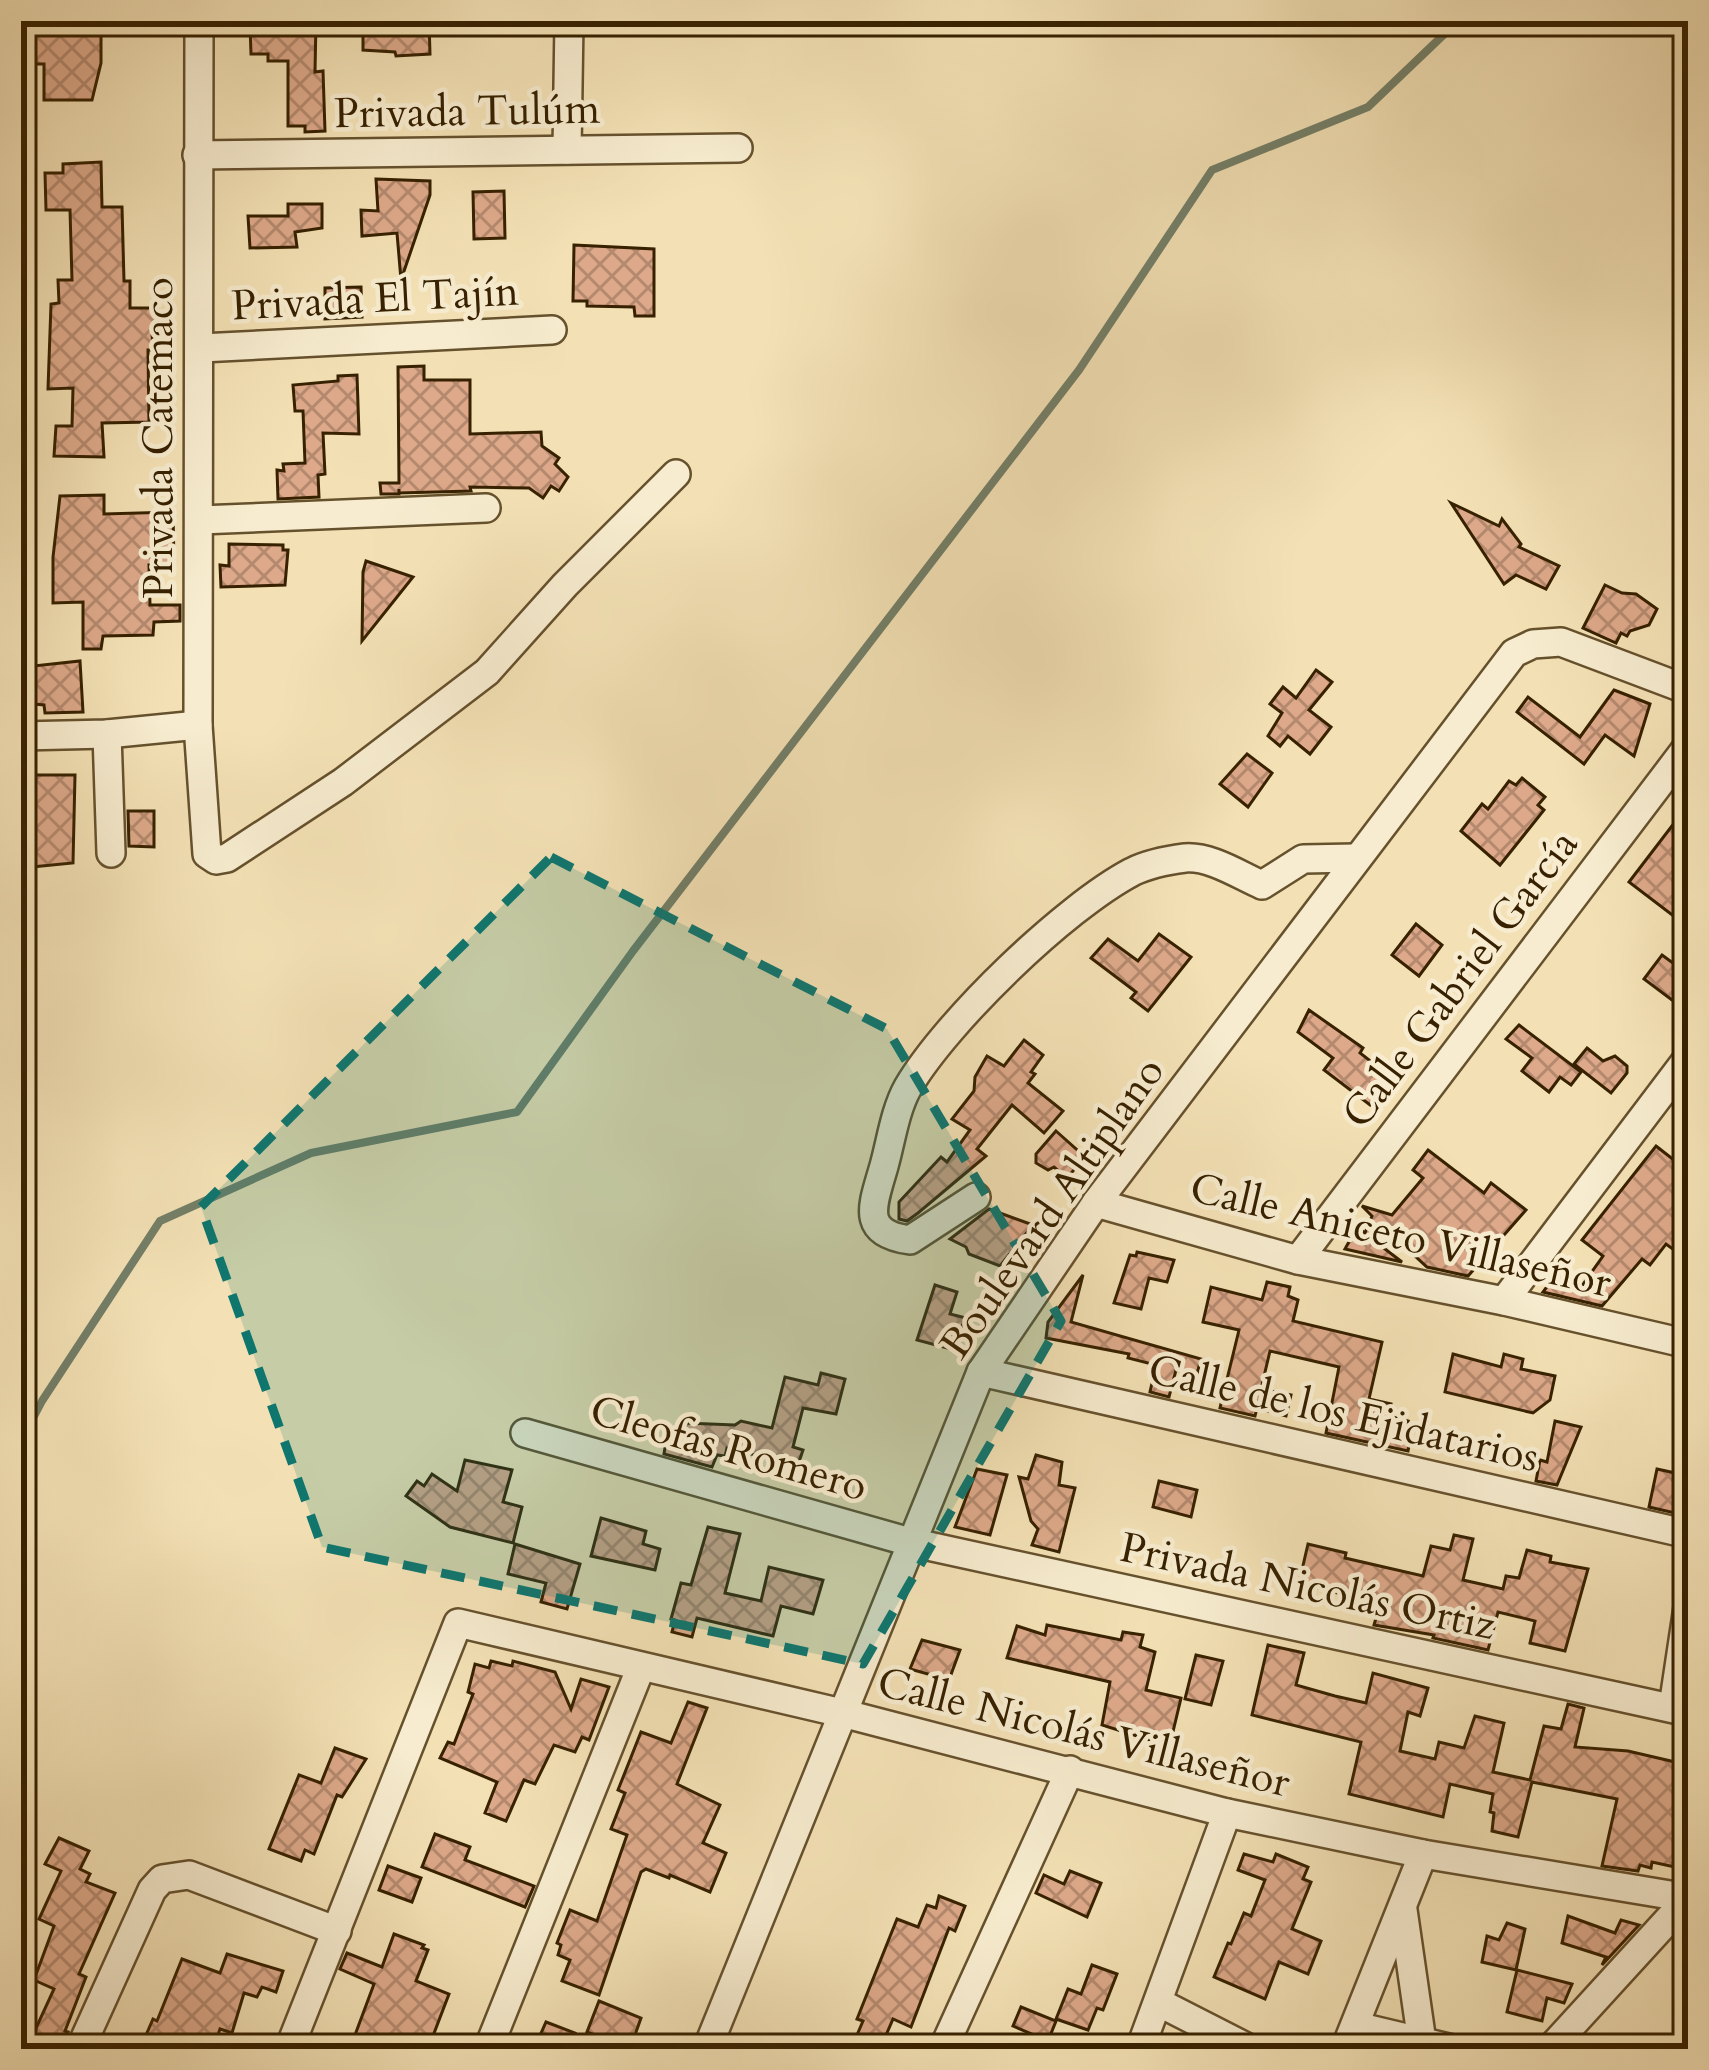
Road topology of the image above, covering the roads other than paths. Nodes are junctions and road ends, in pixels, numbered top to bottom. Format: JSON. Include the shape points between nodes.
{"nodes":[{"id":1,"x":199,"y":21,"type":"edge"},
{"id":2,"x":569,"y":21,"type":"edge"},
{"id":3,"x":738,"y":148,"type":"dead end"},
{"id":4,"x":567,"y":150,"type":"junction"},
{"id":5,"x":197,"y":155,"type":"junction"},
{"id":6,"x":553,"y":330,"type":"dead end"},
{"id":7,"x":201,"y":348,"type":"junction"},
{"id":8,"x":676,"y":474,"type":"dead end"},
{"id":9,"x":486,"y":508,"type":"dead end"},
{"id":10,"x":200,"y":520,"type":"junction"},
{"id":11,"x":1688,"y":690,"type":"edge"},
{"id":12,"x":198,"y":725,"type":"junction"},
{"id":13,"x":107,"y":734,"type":"junction"},
{"id":14,"x":21,"y":736,"type":"edge"},
{"id":15,"x":1688,"y":746,"type":"edge"},
{"id":16,"x":111,"y":853,"type":"dead end"},
{"id":17,"x":1354,"y":858,"type":"junction"},
{"id":18,"x":1688,"y":1058,"type":"edge"},
{"id":19,"x":976,"y":1197,"type":"dead end"},
{"id":20,"x":1096,"y":1203,"type":"junction"},
{"id":21,"x":1298,"y":1260,"type":"junction"},
{"id":22,"x":1504,"y":1301,"type":"junction"},
{"id":23,"x":1688,"y":1344,"type":"edge"},
{"id":24,"x":981,"y":1372,"type":"junction"},
{"id":25,"x":525,"y":1432,"type":"dead end"},
{"id":26,"x":1688,"y":1534,"type":"edge"},
{"id":27,"x":910,"y":1542,"type":"junction"},
{"id":28,"x":1688,"y":1607,"type":"edge"},
{"id":29,"x":641,"y":1667,"type":"junction"},
{"id":30,"x":1680,"y":1710,"type":"edge"},
{"id":31,"x":846,"y":1714,"type":"junction"},
{"id":32,"x":1070,"y":1769,"type":"junction"},
{"id":33,"x":1227,"y":1814,"type":"junction"},
{"id":34,"x":1423,"y":1854,"type":"junction"},
{"id":35,"x":1688,"y":1898,"type":"edge"},
{"id":36,"x":1403,"y":1905,"type":"junction"},
{"id":37,"x":337,"y":1931,"type":"junction"},
{"id":38,"x":1158,"y":2002,"type":"junction"},
{"id":39,"x":1351,"y":2037,"type":"edge"},
{"id":40,"x":1422,"y":2042,"type":"junction"},
{"id":41,"x":80,"y":2049,"type":"edge"},
{"id":42,"x":289,"y":2049,"type":"edge"},
{"id":43,"x":488,"y":2049,"type":"edge"},
{"id":44,"x":707,"y":2049,"type":"edge"},
{"id":45,"x":943,"y":2049,"type":"edge"},
{"id":46,"x":1140,"y":2049,"type":"edge"},
{"id":47,"x":1250,"y":2049,"type":"edge"},
{"id":48,"x":1453,"y":2049,"type":"edge"},
{"id":49,"x":1550,"y":2049,"type":"edge"}],
"edges":[{"from":1,"to":5,"type":"street","name":"Privada Catemaco"},
{"from":2,"to":4,"type":"street"},
{"from":3,"to":4,"type":"street","name":"Privada Tulúm"},
{"from":4,"to":5,"type":"street","name":"Privada Tulúm"},
{"from":5,"to":7,"type":"street","name":"Privada Catemaco"},
{"from":6,"to":7,"type":"street","name":"Privada El Tajín"},
{"from":7,"to":10,"type":"street","name":"Privada Catemaco"},
{"from":8,"to":12,"type":"street","name":"Privada Catemaco","via":[[487,672],[343,782],[217,860],[207,854]]},
{"from":9,"to":10,"type":"street"},
{"from":10,"to":12,"type":"street","name":"Privada Catemaco"},
{"from":11,"to":17,"type":"street","name":"Boulevard Altiplano","via":[[1561,642],[1514,653]]},
{"from":12,"to":13,"type":"street"},
{"from":13,"to":14,"type":"street"},
{"from":13,"to":16,"type":"street"},
{"from":15,"to":21,"type":"street","name":"Calle Gabriel García"},
{"from":17,"to":19,"type":"street","via":[[1304,859],[1262,885],[1202,859],[1137,869],[1015,964],[930,1052],[904,1094],[873,1206],[875,1226],[910,1240]]},
{"from":17,"to":20,"type":"street","name":"Boulevard Altiplano"},
{"from":18,"to":22,"type":"street"},
{"from":20,"to":21,"type":"street","name":"Calle Aniceto Villaseñor"},
{"from":20,"to":24,"type":"street","name":"Boulevard Altiplano"},
{"from":21,"to":22,"type":"street","name":"Calle Aniceto Villaseñor"},
{"from":22,"to":23,"type":"street","name":"Calle Aniceto Villaseñor"},
{"from":24,"to":26,"type":"street","name":"Calle de los Ejidatarios"},
{"from":24,"to":27,"type":"street","name":"Boulevard Altiplano"},
{"from":25,"to":27,"type":"street","name":"Cleofas Romero"},
{"from":27,"to":30,"type":"street","name":"Privada Nicolás Ortiz"},
{"from":27,"to":31,"type":"street","name":"Boulevard Altiplano"},
{"from":28,"to":30,"type":"street"},
{"from":29,"to":31,"type":"street","name":"Calle Nicolás Villaseñor"},
{"from":29,"to":37,"type":"street","name":"Calle Nicolás Villaseñor","via":[[463,1623],[452,1628]]},
{"from":29,"to":43,"type":"street"},
{"from":31,"to":32,"type":"street","name":"Calle Nicolás Villaseñor"},
{"from":31,"to":44,"type":"street","name":"Boulevard Altiplano"},
{"from":32,"to":33,"type":"street","name":"Calle Nicolás Villaseñor"},
{"from":32,"to":45,"type":"street"},
{"from":33,"to":34,"type":"street","name":"Calle Nicolás Villaseñor"},
{"from":33,"to":38,"type":"street"},
{"from":34,"to":35,"type":"street","name":"Calle Nicolás Villaseñor"},
{"from":34,"to":36,"type":"street"},
{"from":35,"to":49,"type":"street"},
{"from":36,"to":39,"type":"street"},
{"from":36,"to":40,"type":"street"},
{"from":37,"to":41,"type":"street","via":[[189,1874],[162,1879]]},
{"from":37,"to":42,"type":"street"},
{"from":38,"to":46,"type":"street"},
{"from":38,"to":47,"type":"street"},
{"from":39,"to":40,"type":"street"},
{"from":40,"to":48,"type":"street"}]}
